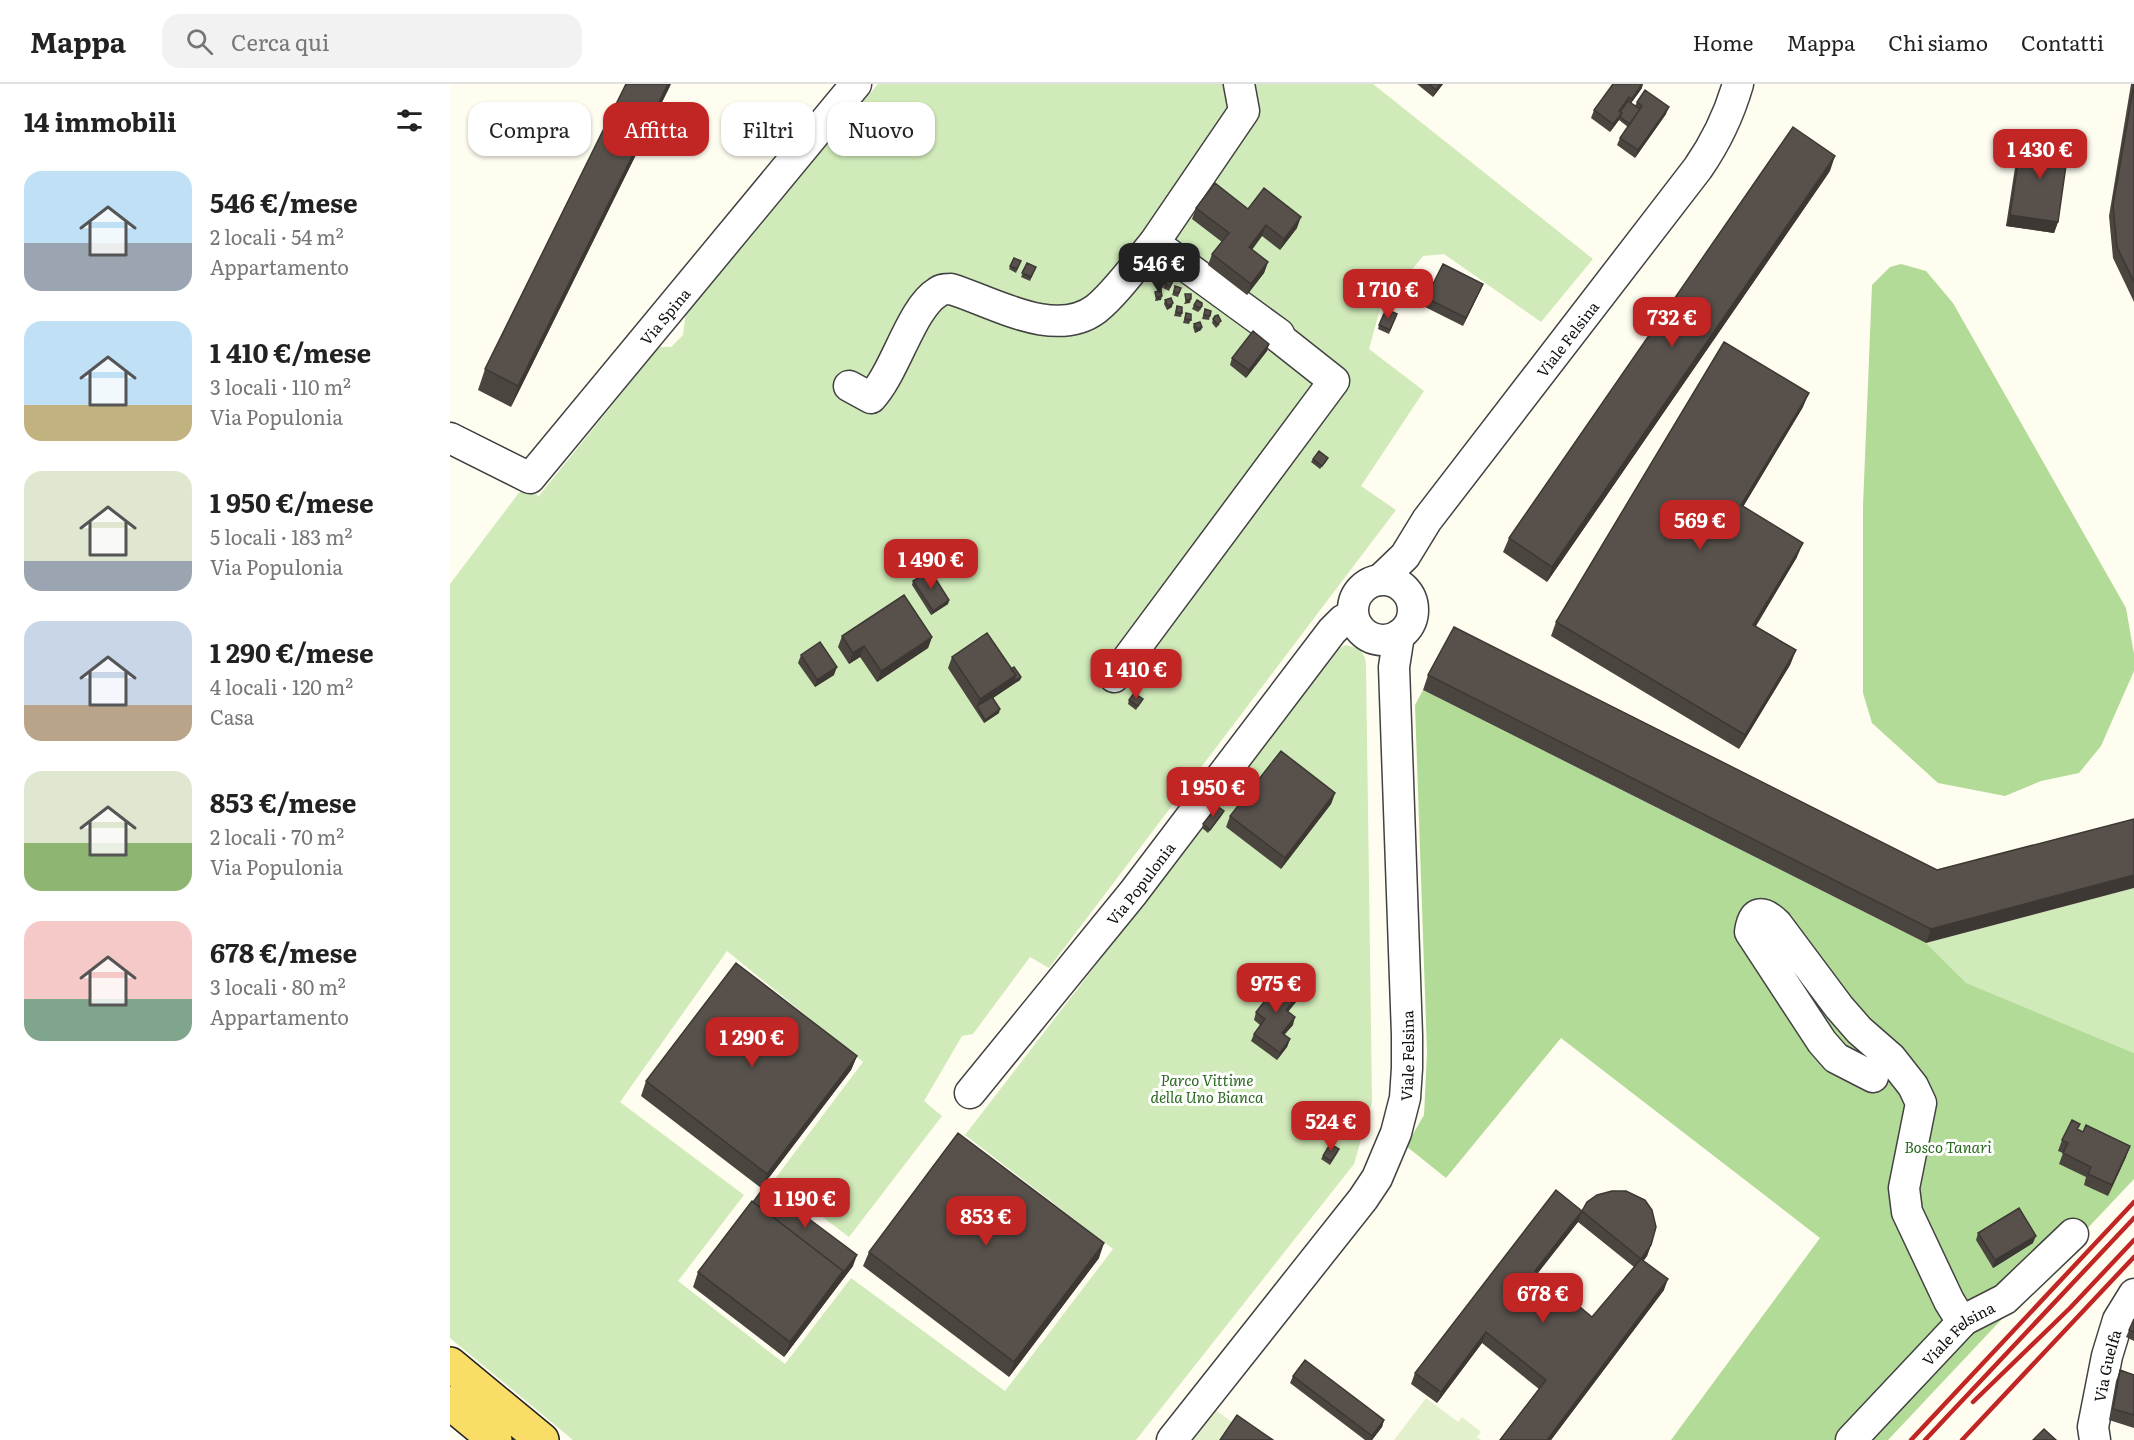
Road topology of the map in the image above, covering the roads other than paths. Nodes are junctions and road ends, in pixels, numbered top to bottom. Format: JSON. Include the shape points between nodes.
{"nodes":[{"id":1,"x":856,"y":84,"type":"edge"},
{"id":2,"x":1239,"y":84,"type":"edge"},
{"id":3,"x":1738,"y":84,"type":"edge"},
{"id":4,"x":1154,"y":243,"type":"junction"},
{"id":5,"x":849,"y":386,"type":"dead end"},
{"id":6,"x":450,"y":438,"type":"edge"},
{"id":7,"x":1390,"y":583,"type":"junction"},
{"id":8,"x":1353,"y":616,"type":"junction"},
{"id":9,"x":1390,"y":638,"type":"junction"},
{"id":10,"x":1114,"y":677,"type":"dead end"},
{"id":11,"x":1873,"y":1077,"type":"dead end"},
{"id":12,"x":970,"y":1093,"type":"dead end"},
{"id":13,"x":2073,"y":1234,"type":"dead end"},
{"id":14,"x":2134,"y":1294,"type":"edge"},
{"id":15,"x":1962,"y":1322,"type":"junction"},
{"id":16,"x":450,"y":1364,"type":"edge"},
{"id":17,"x":450,"y":1403,"type":"edge"},
{"id":18,"x":495,"y":1440,"type":"edge"},
{"id":19,"x":542,"y":1440,"type":"edge"},
{"id":20,"x":1172,"y":1440,"type":"edge"},
{"id":21,"x":1851,"y":1440,"type":"edge"},
{"id":22,"x":2095,"y":1440,"type":"edge"}],
"edges":[{"from":1,"to":6,"type":"street","name":"Via Spina","via":[[530,478]]},
{"from":2,"to":4,"type":"street","via":[[1245,111]]},
{"from":3,"to":7,"type":"street","name":"Viale Felsina","via":[[1716,140],[1698,168],[1427,520]]},
{"from":4,"to":5,"type":"street","via":[[1096,309],[1082,317],[1053,322],[1035,319],[951,289],[939,291],[916,318],[875,394],[871,398]]},
{"from":4,"to":10,"type":"street","via":[[1334,381]]},
{"from":7,"to":8,"type":"street","via":[[1370,582],[1362,588],[1356,596]]},
{"from":7,"to":9,"type":"street","name":"Viale Felsina","via":[[1408,593],[1413,611],[1406,629]]},
{"from":8,"to":9,"type":"street","via":[[1362,632],[1371,638]]},
{"from":8,"to":12,"type":"street","name":"Via Populonia","via":[[1332,631],[1133,893]]},
{"from":9,"to":20,"type":"street","name":"Viale Felsina","via":[[1407,1035],[1405,1098],[1396,1133],[1377,1178],[1363,1198]]},
{"from":11,"to":15,"type":"street","via":[[1836,1058],[1813,1030],[1750,932],[1755,916],[1767,915],[1777,924],[1839,1007],[1891,1058],[1922,1103],[1904,1188],[1907,1212]]},
{"from":13,"to":15,"type":"street","name":"Viale Felsina","via":[[2005,1299]]},
{"from":14,"to":22,"type":"street","name":"Via Guelfa","via":[[2118,1320],[2108,1356],[2092,1427]]},
{"from":15,"to":21,"type":"street","name":"Viale Felsina"},
{"from":16,"to":19,"type":"main road"},
{"from":17,"to":18,"type":"main road"}]}
